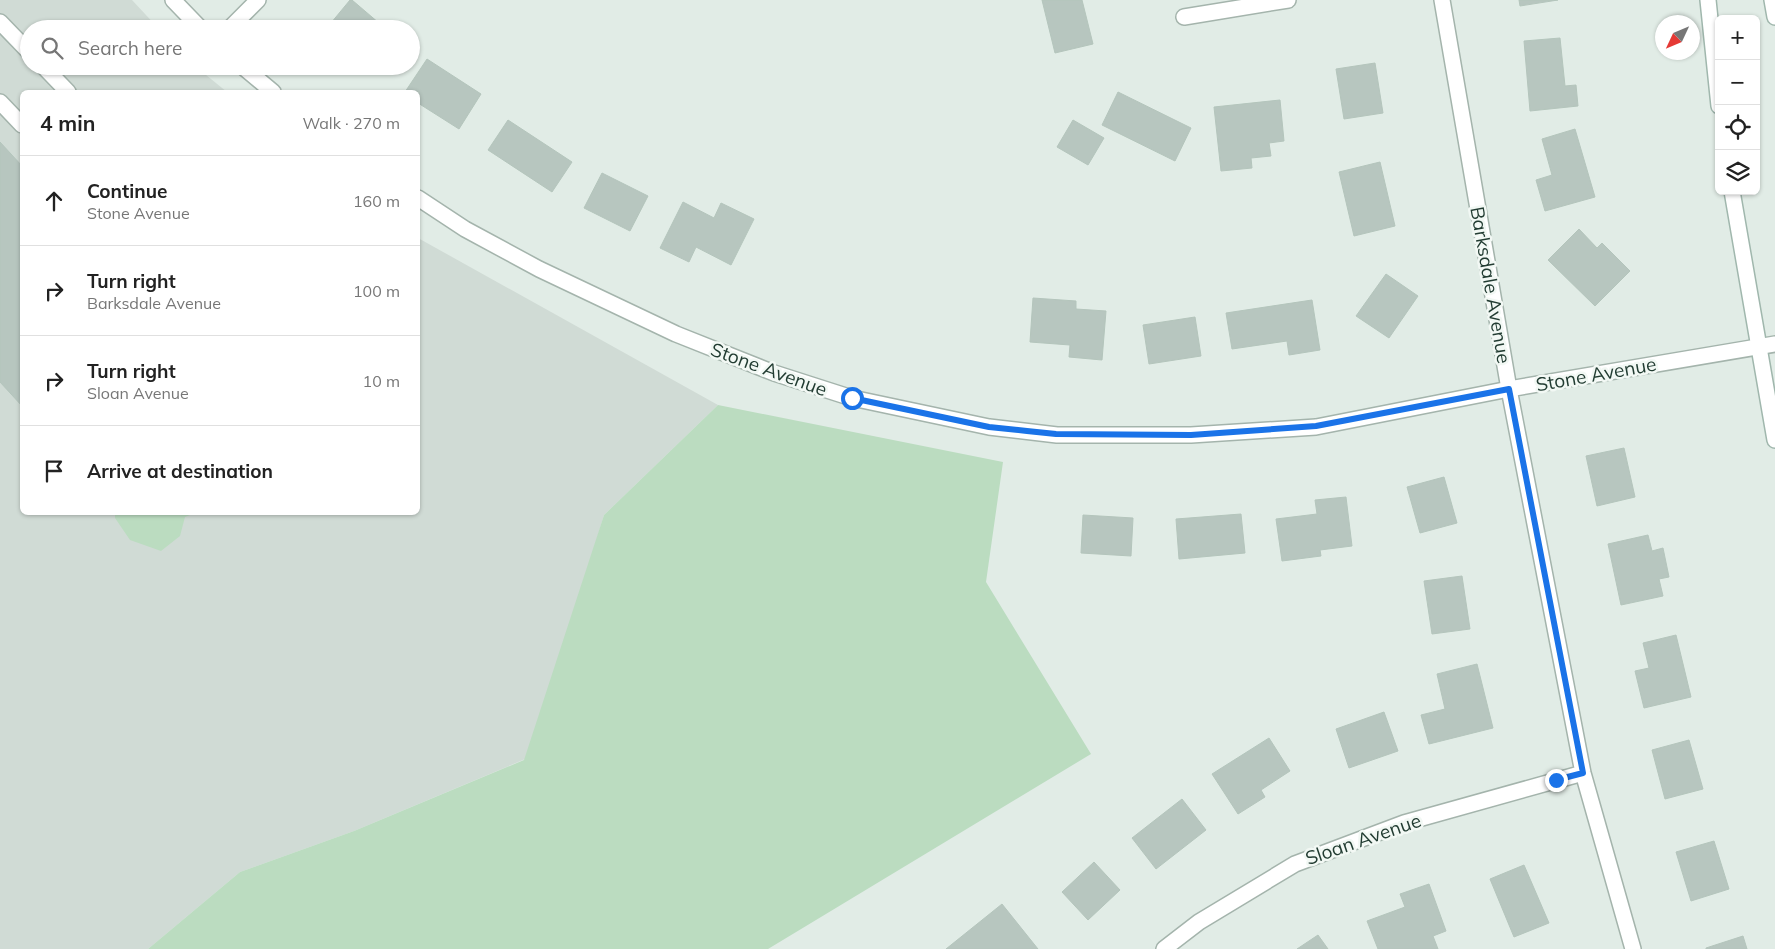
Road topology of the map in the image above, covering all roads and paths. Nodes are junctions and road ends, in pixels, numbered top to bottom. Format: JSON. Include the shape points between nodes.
{"nodes":[{"id":1,"x":173,"y":0,"type":"edge"},
{"id":2,"x":258,"y":0,"type":"edge"},
{"id":3,"x":1288,"y":0,"type":"edge"},
{"id":4,"x":1442,"y":0,"type":"edge"},
{"id":5,"x":1708,"y":0,"type":"edge"},
{"id":6,"x":1772,"y":0,"type":"edge"},
{"id":7,"x":1184,"y":17,"type":"dead end"},
{"id":8,"x":1775,"y":17,"type":"edge"},
{"id":9,"x":192,"y":20,"type":"edge"},
{"id":10,"x":238,"y":20,"type":"edge"},
{"id":11,"x":0,"y":22,"type":"edge"},
{"id":12,"x":20,"y":43,"type":"edge"},
{"id":13,"x":51,"y":75,"type":"edge"},
{"id":14,"x":253,"y":75,"type":"edge"},
{"id":15,"x":66,"y":90,"type":"edge"},
{"id":16,"x":271,"y":90,"type":"edge"},
{"id":17,"x":0,"y":102,"type":"edge"},
{"id":18,"x":1719,"y":105,"type":"edge"},
{"id":19,"x":20,"y":123,"type":"edge"},
{"id":20,"x":1733,"y":195,"type":"edge"},
{"id":21,"x":420,"y":199,"type":"edge"},
{"id":22,"x":1775,"y":344,"type":"edge"},
{"id":23,"x":1758,"y":347,"type":"junction"},
{"id":24,"x":1509,"y":389,"type":"junction"},
{"id":25,"x":1775,"y":440,"type":"edge"},
{"id":26,"x":1583,"y":773,"type":"junction"},
{"id":27,"x":1164,"y":949,"type":"edge"},
{"id":28,"x":1633,"y":949,"type":"edge"}],
"edges":[{"from":1,"to":9,"type":"street"},
{"from":2,"to":10,"type":"street"},
{"from":3,"to":7,"type":"street"},
{"from":4,"to":24,"type":"street","name":"Barksdale Avenue"},
{"from":5,"to":18,"type":"street"},
{"from":6,"to":8,"type":"street"},
{"from":11,"to":12,"type":"street"},
{"from":13,"to":15,"type":"street"},
{"from":14,"to":16,"type":"street"},
{"from":17,"to":19,"type":"street"},
{"from":20,"to":23,"type":"street"},
{"from":21,"to":24,"type":"street","name":"Stone Avenue","via":[[465,229],[539,269],[676,334],[774,373],[852,398],[989,427],[1056,434],[1132,436],[1306,427]]},
{"from":22,"to":23,"type":"street","name":"Stone Avenue"},
{"from":23,"to":24,"type":"street","name":"Stone Avenue"},
{"from":23,"to":25,"type":"street"},
{"from":24,"to":26,"type":"street","name":"Barksdale Avenue"},
{"from":26,"to":27,"type":"street","name":"Sloan Avenue","via":[[1404,823],[1295,864],[1199,922]]},
{"from":26,"to":28,"type":"street","name":"Barksdale Avenue"}]}
